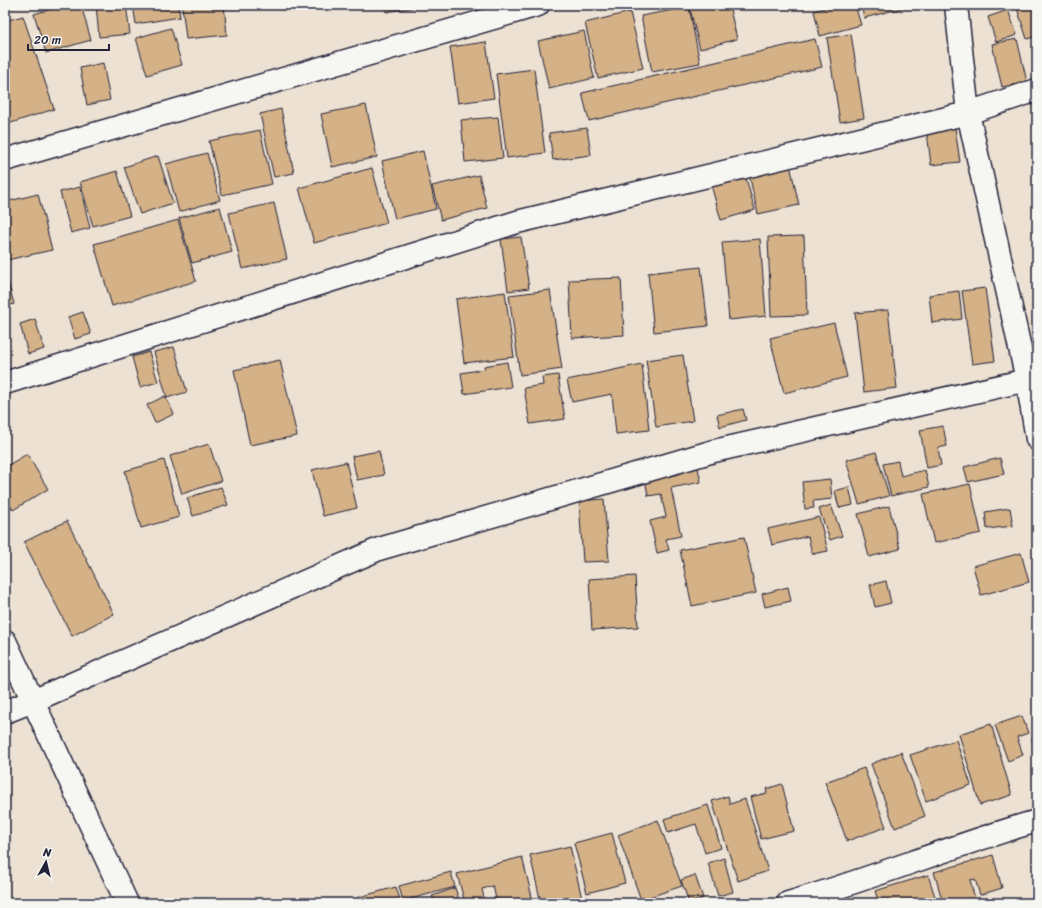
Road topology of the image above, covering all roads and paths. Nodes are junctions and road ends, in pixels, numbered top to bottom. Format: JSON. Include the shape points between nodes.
{"nodes":[{"id":1,"x":538,"y":5,"type":"edge"},
{"id":2,"x":956,"y":5,"type":"edge"},
{"id":3,"x":1037,"y":90,"type":"edge"},
{"id":4,"x":968,"y":113,"type":"junction"},
{"id":5,"x":5,"y":160,"type":"edge"},
{"id":6,"x":1032,"y":380,"type":"edge"},
{"id":7,"x":5,"y":383,"type":"edge"},
{"id":8,"x":1037,"y":439,"type":"edge"},
{"id":9,"x":5,"y":641,"type":"edge"},
{"id":10,"x":33,"y":701,"type":"junction"},
{"id":11,"x":5,"y":712,"type":"edge"},
{"id":12,"x":1037,"y":821,"type":"edge"},
{"id":13,"x":127,"y":903,"type":"edge"},
{"id":14,"x":788,"y":903,"type":"edge"}],
"edges":[{"from":1,"to":5,"type":"street"},
{"from":2,"to":4,"type":"street"},
{"from":3,"to":4,"type":"street"},
{"from":4,"to":6,"type":"street"},
{"from":4,"to":7,"type":"street","via":[[517,222]]},
{"from":6,"to":8,"type":"street"},
{"from":6,"to":10,"type":"street","via":[[714,451],[379,549]]},
{"from":9,"to":10,"type":"street"},
{"from":10,"to":11,"type":"street"},
{"from":10,"to":13,"type":"street"},
{"from":12,"to":14,"type":"street"}]}
